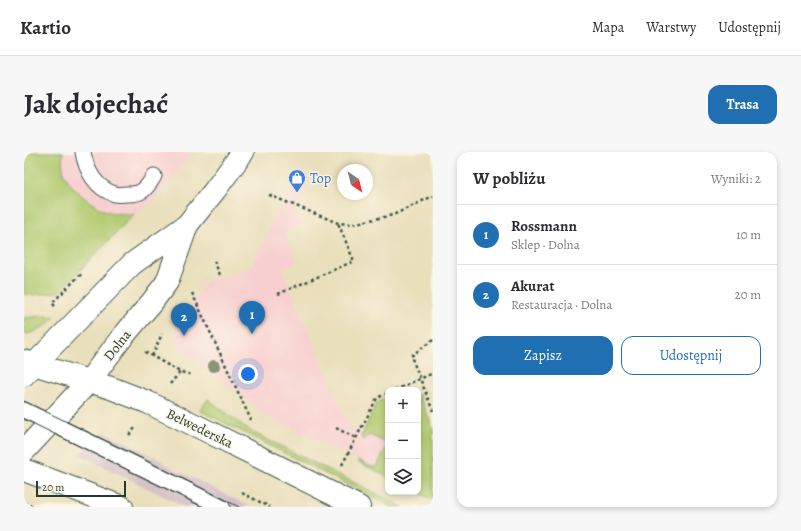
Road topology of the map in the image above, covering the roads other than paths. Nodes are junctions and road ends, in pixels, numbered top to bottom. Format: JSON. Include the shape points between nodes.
{"nodes":[{"id":1,"x":83,"y":152,"type":"edge"},
{"id":2,"x":243,"y":152,"type":"edge"},
{"id":3,"x":154,"y":176,"type":"dead end"},
{"id":4,"x":187,"y":225,"type":"junction"},
{"id":5,"x":27,"y":367,"type":"edge"},
{"id":6,"x":89,"y":381,"type":"junction"},
{"id":7,"x":24,"y":410,"type":"edge"},
{"id":8,"x":51,"y":422,"type":"junction"},
{"id":9,"x":24,"y":451,"type":"edge"},
{"id":10,"x":24,"y":470,"type":"edge"},
{"id":11,"x":122,"y":507,"type":"edge"},
{"id":12,"x":222,"y":507,"type":"edge"},
{"id":13,"x":359,"y":507,"type":"edge"}],
"edges":[{"from":1,"to":3,"type":"lane","via":[[88,171],[105,190],[116,194],[143,191]]},
{"from":2,"to":4,"type":"street","name":"Dolna"},
{"from":4,"to":5,"type":"street","name":"Dolna","via":[[132,264]]},
{"from":4,"to":6,"type":"street","name":"Dolna","via":[[167,282]]},
{"from":5,"to":6,"type":"street","name":"Belwederska"},
{"from":6,"to":8,"type":"street","name":"Dolna"},
{"from":6,"to":13,"type":"street","name":"Belwederska","via":[[147,402]]},
{"from":7,"to":8,"type":"lane"},
{"from":8,"to":9,"type":"street","name":"Dolna"},
{"from":8,"to":12,"type":"lane"},
{"from":10,"to":11,"type":"street"}]}
